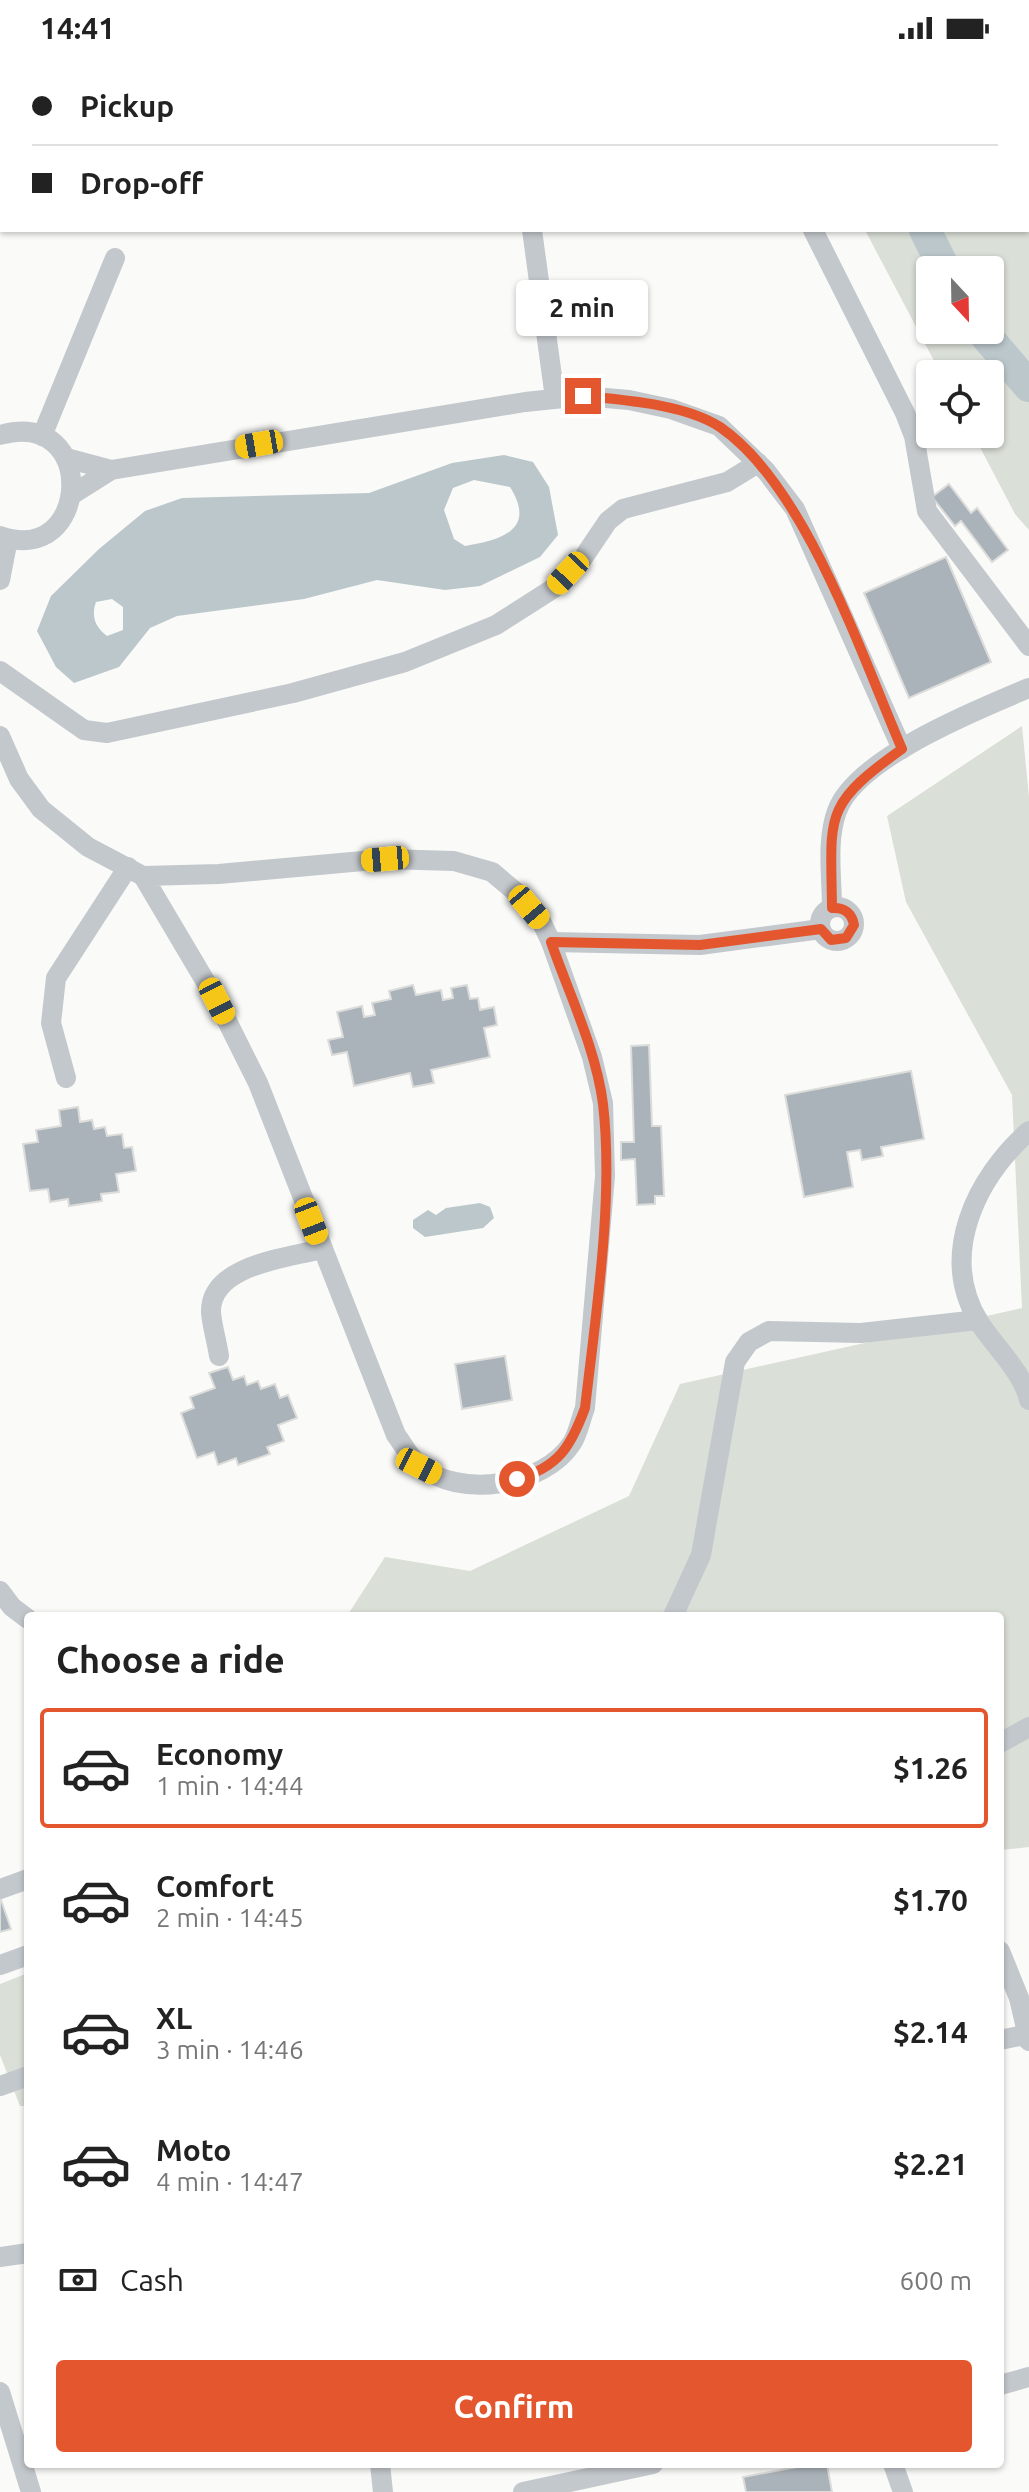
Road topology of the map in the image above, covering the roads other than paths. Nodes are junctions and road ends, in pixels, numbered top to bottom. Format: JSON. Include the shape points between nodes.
{"nodes":[{"id":1,"x":532,"y":232,"type":"edge"},
{"id":2,"x":814,"y":232,"type":"edge"},
{"id":3,"x":115,"y":258,"type":"dead end"},
{"id":4,"x":555,"y":398,"type":"junction"},
{"id":5,"x":1,"y":434,"type":"edge"},
{"id":6,"x":42,"y":436,"type":"junction"},
{"id":7,"x":66,"y":458,"type":"junction"},
{"id":8,"x":758,"y":463,"type":"junction"},
{"id":9,"x":111,"y":470,"type":"junction"},
{"id":10,"x":73,"y":494,"type":"junction"},
{"id":11,"x":4,"y":538,"type":"edge"},
{"id":12,"x":0,"y":580,"type":"edge"},
{"id":13,"x":1029,"y":646,"type":"edge"},
{"id":14,"x":0,"y":671,"type":"edge"},
{"id":15,"x":1029,"y":688,"type":"edge"},
{"id":16,"x":0,"y":736,"type":"edge"},
{"id":17,"x":902,"y":749,"type":"junction"},
{"id":18,"x":136,"y":871,"type":"junction"},
{"id":19,"x":832,"y":908,"type":"junction"},
{"id":20,"x":821,"y":929,"type":"junction"},
{"id":21,"x":551,"y":942,"type":"junction"},
{"id":22,"x":66,"y":1078,"type":"dead end"},
{"id":23,"x":1029,"y":1131,"type":"edge"},
{"id":24,"x":321,"y":1249,"type":"junction"},
{"id":25,"x":978,"y":1320,"type":"junction"},
{"id":26,"x":219,"y":1356,"type":"dead end"},
{"id":27,"x":1029,"y":1400,"type":"edge"},
{"id":28,"x":0,"y":1591,"type":"edge"},
{"id":29,"x":675,"y":1612,"type":"edge"},
{"id":30,"x":24,"y":1616,"type":"edge"},
{"id":31,"x":1029,"y":1727,"type":"edge"},
{"id":32,"x":1004,"y":1741,"type":"edge"},
{"id":33,"x":24,"y":1880,"type":"edge"},
{"id":34,"x":0,"y":1889,"type":"edge"},
{"id":35,"x":24,"y":1956,"type":"edge"},
{"id":36,"x":1004,"y":1961,"type":"edge"},
{"id":37,"x":0,"y":1965,"type":"edge"},
{"id":38,"x":1028,"y":2036,"type":"edge"},
{"id":39,"x":1004,"y":2039,"type":"edge"},
{"id":40,"x":24,"y":2077,"type":"edge"},
{"id":41,"x":0,"y":2086,"type":"edge"},
{"id":42,"x":24,"y":2254,"type":"edge"},
{"id":43,"x":0,"y":2257,"type":"edge"},
{"id":44,"x":1029,"y":2377,"type":"edge"},
{"id":45,"x":1004,"y":2384,"type":"edge"},
{"id":46,"x":0,"y":2392,"type":"edge"},
{"id":47,"x":380,"y":2468,"type":"edge"},
{"id":48,"x":634,"y":2468,"type":"edge"},
{"id":49,"x":894,"y":2468,"type":"edge"},
{"id":50,"x":31,"y":2492,"type":"edge"},
{"id":51,"x":383,"y":2492,"type":"edge"},
{"id":52,"x":523,"y":2492,"type":"edge"},
{"id":53,"x":903,"y":2492,"type":"edge"}],
"edges":[{"from":1,"to":4,"type":"street"},
{"from":2,"to":13,"type":"street","via":[[905,413],[927,511]]},
{"from":3,"to":6,"type":"street"},
{"from":4,"to":8,"type":"street","via":[[629,400],[671,409],[719,426]]},
{"from":4,"to":9,"type":"street"},
{"from":5,"to":6,"type":"street"},
{"from":6,"to":7,"type":"street"},
{"from":7,"to":9,"type":"street"},
{"from":7,"to":10,"type":"street"},
{"from":8,"to":14,"type":"street","via":[[727,482],[623,509],[554,588],[496,625],[405,662],[321,686],[107,733],[84,730]]},
{"from":8,"to":17,"type":"street","via":[[795,509]]},
{"from":9,"to":10,"type":"street"},
{"from":10,"to":11,"type":"street","via":[[57,525],[26,540]]},
{"from":11,"to":12,"type":"street"},
{"from":15,"to":17,"type":"street"},
{"from":16,"to":18,"type":"street","via":[[19,779],[41,809],[88,847]]},
{"from":17,"to":19,"type":"street","via":[[866,775],[838,807],[831,829]]},
{"from":18,"to":21,"type":"street","via":[[219,874],[385,859],[454,861],[492,872],[509,886],[541,921]]},
{"from":18,"to":22,"type":"street","via":[[56,978],[51,1023]]},
{"from":18,"to":24,"type":"street","via":[[217,1001],[258,1083]]},
{"from":19,"to":20,"type":"street","via":[[824,914]]},
{"from":19,"to":20,"type":"street","via":[[851,915],[850,934],[831,940]]},
{"from":20,"to":21,"type":"street","via":[[700,945]]},
{"from":21,"to":24,"type":"street","via":[[603,1103],[605,1176],[594,1333],[585,1408],[572,1443],[533,1475],[501,1484],[476,1485],[419,1466],[396,1435]]},
{"from":23,"to":25,"type":"street","via":[[987,1182],[965,1222],[964,1288]]},
{"from":24,"to":26,"type":"street","via":[[238,1272],[217,1289],[211,1310]]},
{"from":25,"to":27,"type":"street"},
{"from":25,"to":29,"type":"street","via":[[861,1333],[769,1331],[749,1342],[735,1362],[701,1555]]},
{"from":28,"to":30,"type":"street"},
{"from":31,"to":32,"type":"street"},
{"from":33,"to":34,"type":"street"},
{"from":35,"to":37,"type":"street"},
{"from":36,"to":38,"type":"street"},
{"from":38,"to":39,"type":"street"},
{"from":40,"to":41,"type":"street"},
{"from":42,"to":43,"type":"street"},
{"from":44,"to":45,"type":"street"},
{"from":46,"to":50,"type":"street"},
{"from":47,"to":51,"type":"street"},
{"from":48,"to":52,"type":"street"},
{"from":49,"to":53,"type":"street"}]}
